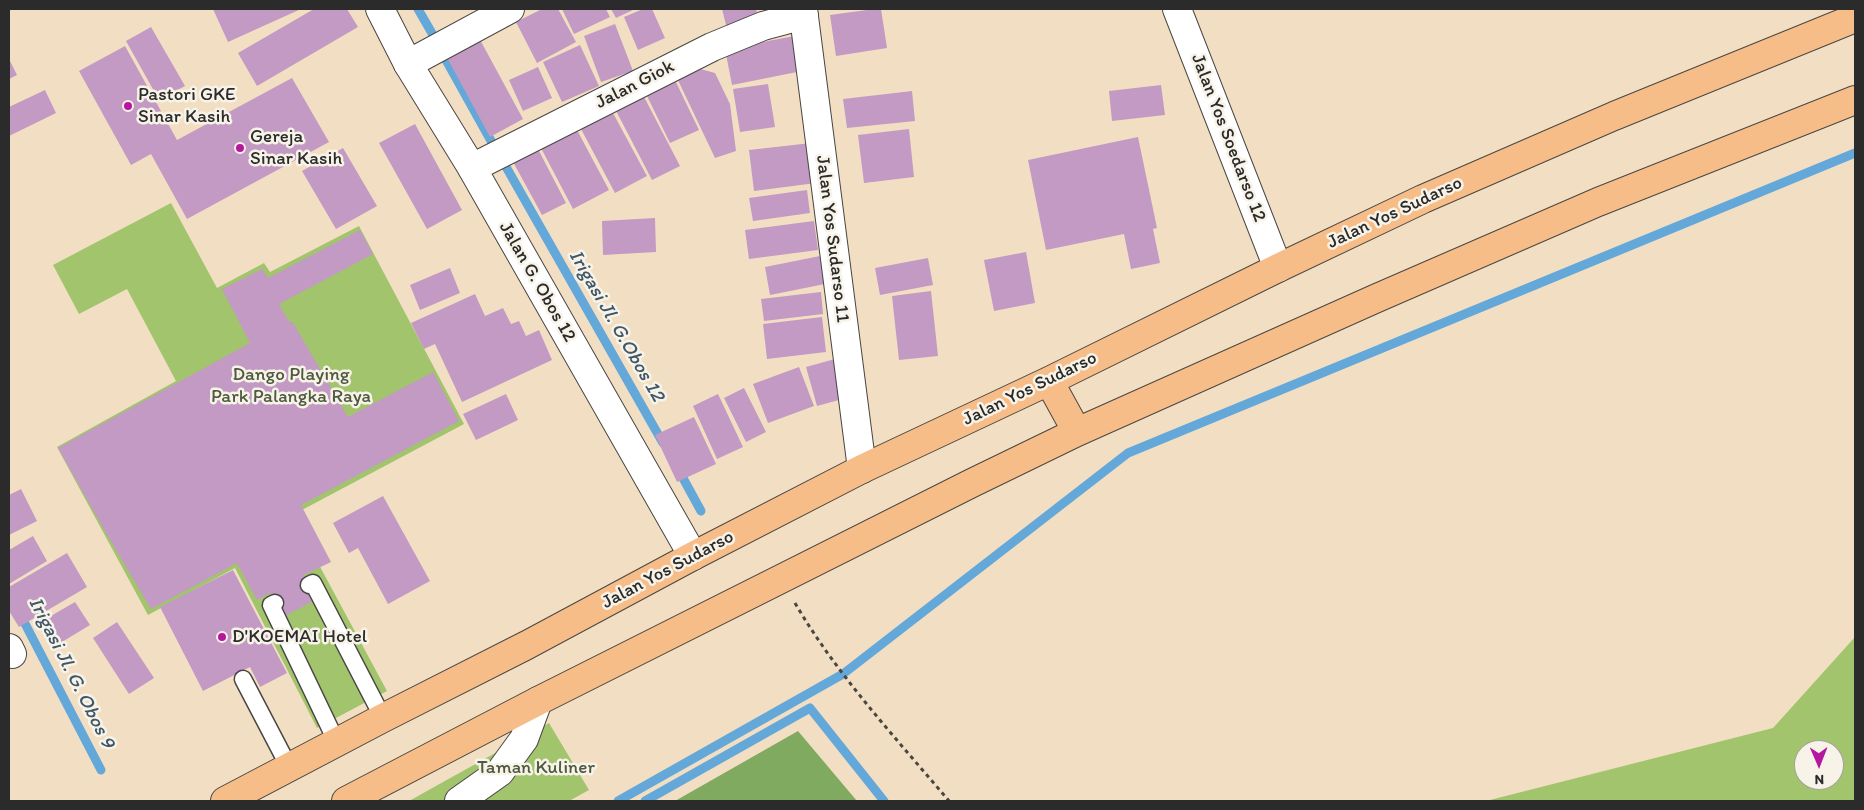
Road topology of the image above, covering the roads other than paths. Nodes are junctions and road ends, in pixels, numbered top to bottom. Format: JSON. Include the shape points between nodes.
{"nodes":[{"id":1,"x":380,"y":9,"type":"edge"},
{"id":2,"x":510,"y":9,"type":"edge"},
{"id":3,"x":1177,"y":9,"type":"edge"},
{"id":4,"x":803,"y":12,"type":"edge"},
{"id":5,"x":1850,"y":16,"type":"edge"},
{"id":6,"x":408,"y":64,"type":"junction"},
{"id":7,"x":1855,"y":100,"type":"edge"},
{"id":8,"x":472,"y":168,"type":"junction"},
{"id":9,"x":1278,"y":268,"type":"junction"},
{"id":10,"x":1048,"y":381,"type":"junction"},
{"id":11,"x":1077,"y":432,"type":"junction"},
{"id":12,"x":862,"y":470,"type":"junction"},
{"id":13,"x":693,"y":556,"type":"junction"},
{"id":14,"x":309,"y":586,"type":"dead end"},
{"id":15,"x":275,"y":603,"type":"dead end"},
{"id":16,"x":243,"y":679,"type":"dead end"},
{"id":17,"x":538,"y":701,"type":"junction"},
{"id":18,"x":383,"y":718,"type":"junction"},
{"id":19,"x":337,"y":743,"type":"junction"},
{"id":20,"x":289,"y":767,"type":"junction"},
{"id":21,"x":356,"y":799,"type":"edge"},
{"id":22,"x":224,"y":801,"type":"edge"},
{"id":23,"x":459,"y":801,"type":"edge"}],
"edges":[{"from":1,"to":6,"type":"street","name":"Jalan G. Obos 12"},
{"from":2,"to":6,"type":"street"},
{"from":3,"to":9,"type":"street","name":"Jalan Yos Soedarso 12"},
{"from":4,"to":8,"type":"street","name":"Jalan Giok","via":[[712,47]]},
{"from":4,"to":12,"type":"street","name":"Jalan Yos Sudarso 11"},
{"from":5,"to":9,"type":"main road","name":"Jalan Yos Sudarso","via":[[1432,195]]},
{"from":6,"to":8,"type":"street","name":"Jalan G. Obos 12"},
{"from":7,"to":11,"type":"main road","via":[[1598,202]]},
{"from":8,"to":13,"type":"street","name":"Jalan G. Obos 12"},
{"from":9,"to":10,"type":"main road","name":"Jalan Yos Sudarso"},
{"from":10,"to":11,"type":"main road"},
{"from":10,"to":12,"type":"main road","name":"Jalan Yos Sudarso"},
{"from":11,"to":17,"type":"main road"},
{"from":12,"to":13,"type":"main road","name":"Jalan Yos Sudarso"},
{"from":13,"to":18,"type":"main road","name":"Jalan Yos Sudarso"},
{"from":14,"to":18,"type":"lane","via":[[313,583]]},
{"from":15,"to":19,"type":"lane","via":[[271,605]]},
{"from":16,"to":20,"type":"lane"},
{"from":17,"to":21,"type":"main road"},
{"from":17,"to":23,"type":"street","via":[[524,739],[500,772]]},
{"from":18,"to":19,"type":"main road","name":"Jalan Yos Sudarso"},
{"from":19,"to":20,"type":"main road","name":"Jalan Yos Sudarso"},
{"from":20,"to":22,"type":"main road","name":"Jalan Yos Sudarso"}]}
